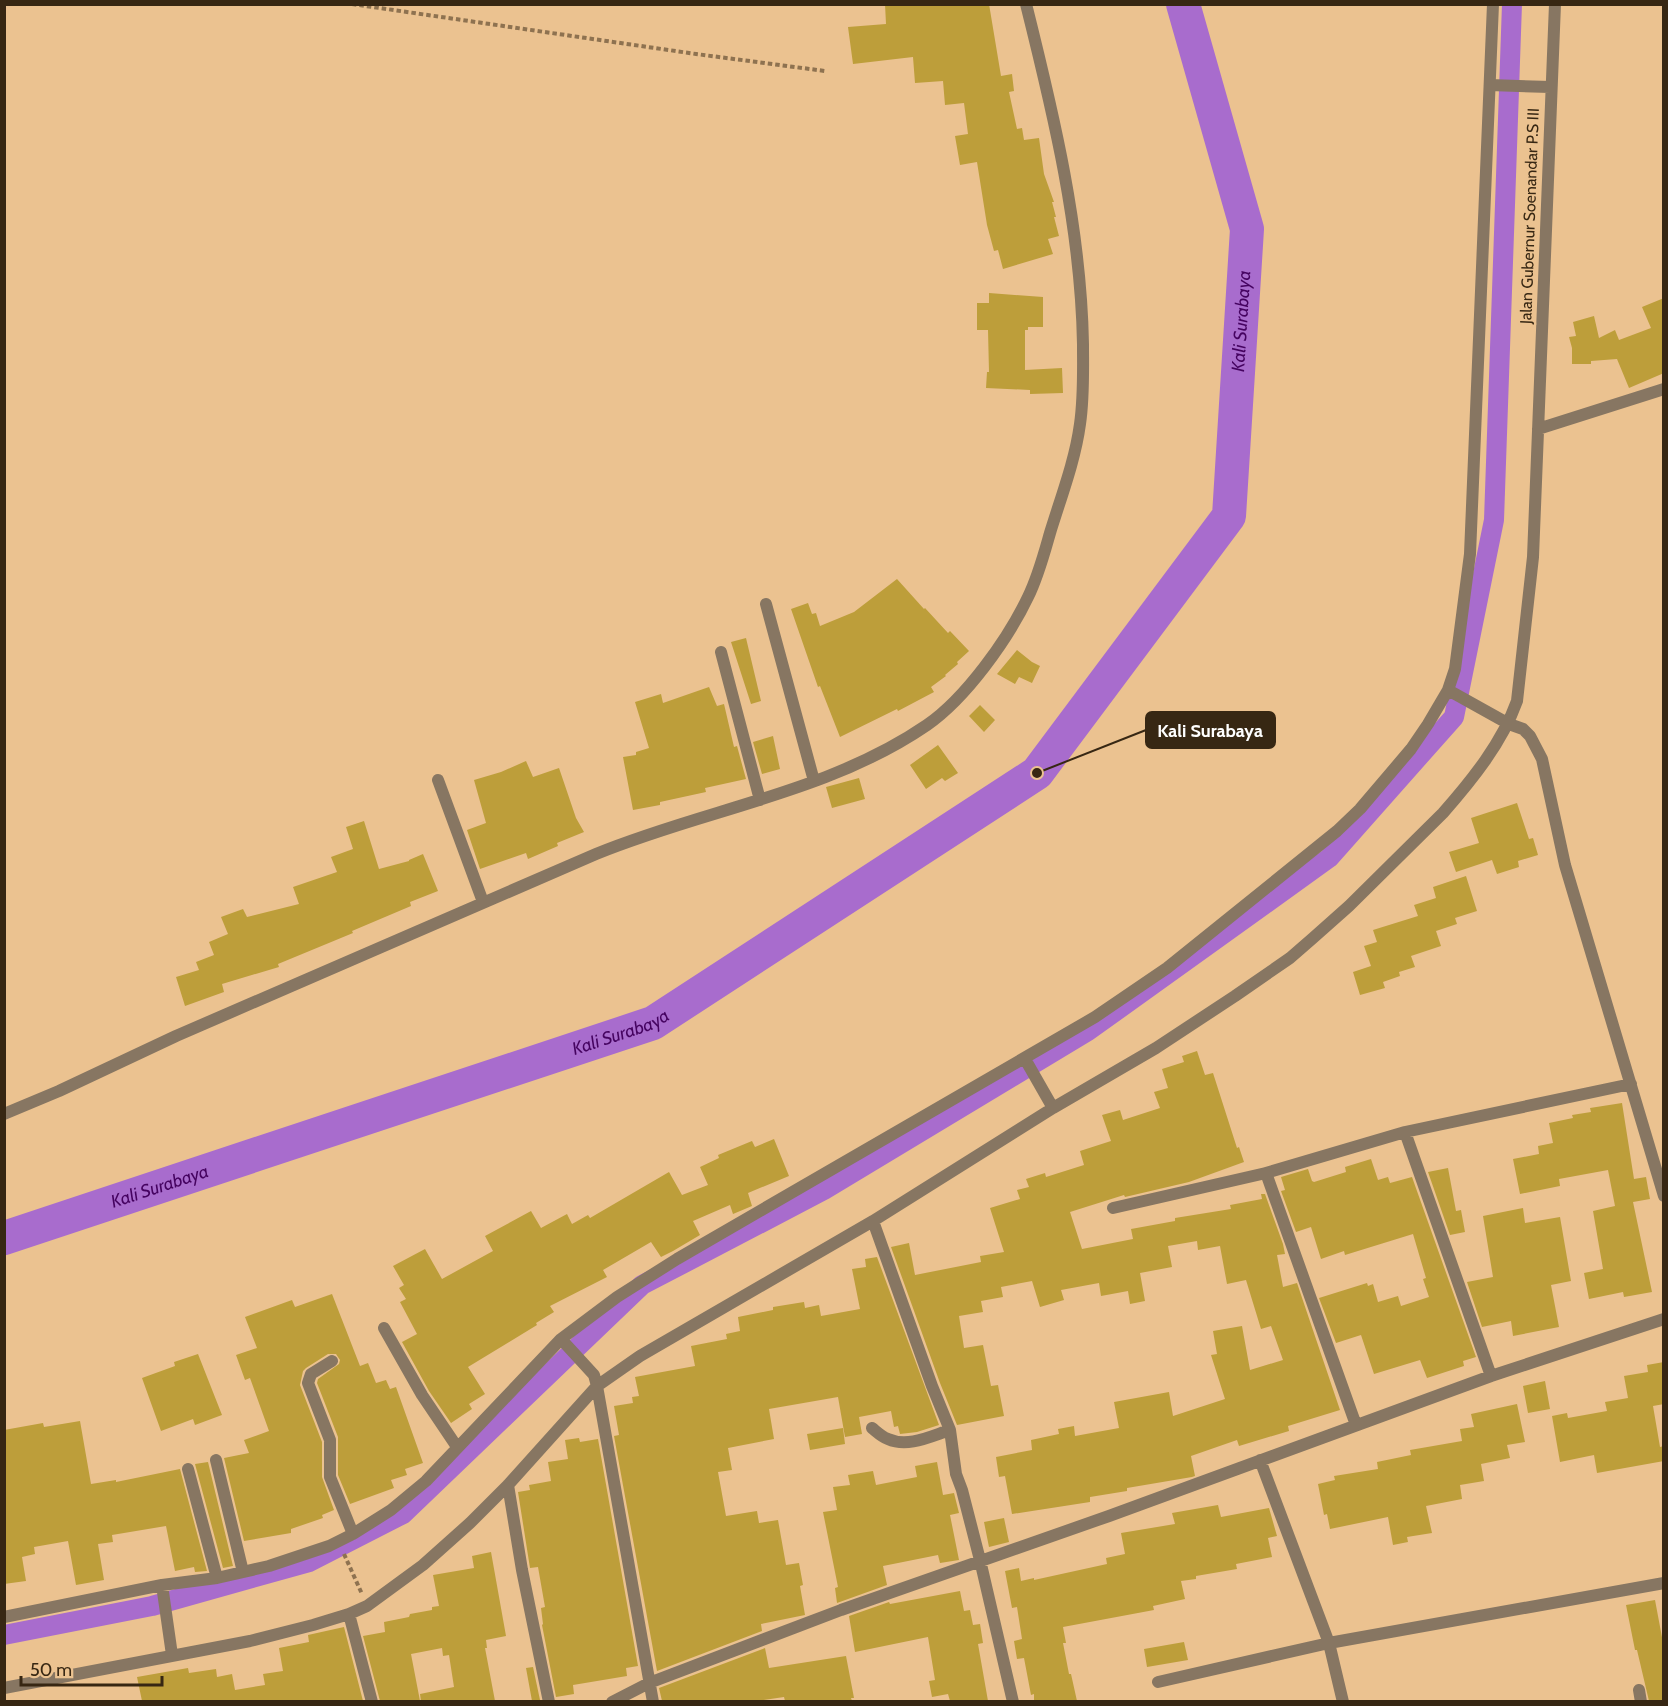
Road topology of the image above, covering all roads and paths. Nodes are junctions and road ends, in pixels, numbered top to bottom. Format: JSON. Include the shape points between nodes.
{"nodes":[{"id":1,"x":352,"y":4,"type":"edge"},
{"id":2,"x":1026,"y":4,"type":"edge"},
{"id":3,"x":1492,"y":4,"type":"edge"},
{"id":4,"x":1555,"y":4,"type":"edge"},
{"id":5,"x":825,"y":71,"type":"dead end"},
{"id":6,"x":1493,"y":86,"type":"junction"},
{"id":7,"x":1545,"y":87,"type":"junction"},
{"id":8,"x":1664,"y":389,"type":"edge"},
{"id":9,"x":1538,"y":429,"type":"junction"},
{"id":10,"x":766,"y":604,"type":"dead end"},
{"id":11,"x":721,"y":652,"type":"dead end"},
{"id":12,"x":1450,"y":691,"type":"junction"},
{"id":13,"x":1509,"y":724,"type":"junction"},
{"id":14,"x":438,"y":780,"type":"dead end"},
{"id":15,"x":814,"y":782,"type":"junction"},
{"id":16,"x":760,"y":800,"type":"junction"},
{"id":17,"x":483,"y":902,"type":"junction"},
{"id":18,"x":1027,"y":1061,"type":"junction"},
{"id":19,"x":1631,"y":1084,"type":"junction"},
{"id":20,"x":1051,"y":1105,"type":"junction"},
{"id":21,"x":4,"y":1114,"type":"edge"},
{"id":22,"x":1405,"y":1132,"type":"junction"},
{"id":23,"x":1266,"y":1173,"type":"junction"},
{"id":24,"x":1664,"y":1196,"type":"edge"},
{"id":25,"x":1113,"y":1208,"type":"dead end"},
{"id":26,"x":873,"y":1221,"type":"junction"},
{"id":27,"x":1664,"y":1319,"type":"edge"},
{"id":28,"x":384,"y":1328,"type":"dead end"},
{"id":29,"x":564,"y":1341,"type":"junction"},
{"id":30,"x":332,"y":1361,"type":"dead end"},
{"id":31,"x":1491,"y":1376,"type":"junction"},
{"id":32,"x":595,"y":1381,"type":"junction"},
{"id":33,"x":1356,"y":1425,"type":"junction"},
{"id":34,"x":872,"y":1428,"type":"dead end"},
{"id":35,"x":950,"y":1430,"type":"junction"},
{"id":36,"x":457,"y":1447,"type":"junction"},
{"id":37,"x":216,"y":1460,"type":"dead end"},
{"id":38,"x":1260,"y":1460,"type":"junction"},
{"id":39,"x":188,"y":1470,"type":"dead end"},
{"id":40,"x":508,"y":1485,"type":"junction"},
{"id":41,"x":353,"y":1534,"type":"junction"},
{"id":42,"x":340,"y":1546,"type":"dead end"},
{"id":43,"x":980,"y":1560,"type":"junction"},
{"id":44,"x":243,"y":1572,"type":"junction"},
{"id":45,"x":217,"y":1578,"type":"junction"},
{"id":46,"x":1664,"y":1583,"type":"edge"},
{"id":47,"x":359,"y":1586,"type":"dead end"},
{"id":48,"x":162,"y":1589,"type":"junction"},
{"id":49,"x":349,"y":1614,"type":"junction"},
{"id":50,"x":4,"y":1617,"type":"edge"},
{"id":51,"x":1329,"y":1643,"type":"junction"},
{"id":52,"x":172,"y":1655,"type":"junction"},
{"id":53,"x":1158,"y":1682,"type":"dead end"},
{"id":54,"x":649,"y":1683,"type":"junction"},
{"id":55,"x":4,"y":1688,"type":"edge"},
{"id":56,"x":372,"y":1701,"type":"edge"},
{"id":57,"x":549,"y":1701,"type":"edge"},
{"id":58,"x":612,"y":1701,"type":"edge"},
{"id":59,"x":653,"y":1701,"type":"edge"},
{"id":60,"x":1013,"y":1701,"type":"edge"},
{"id":61,"x":1343,"y":1701,"type":"edge"}],
"edges":[{"from":1,"to":5,"type":"path"},
{"from":2,"to":15,"type":"street","via":[[1061,149],[1081,283],[1082,404],[1075,451],[1031,589],[997,650],[944,712],[926,725],[875,756]]},
{"from":3,"to":6,"type":"street"},
{"from":4,"to":7,"type":"street","name":"Jalan Gubernur Soenandar P.S III"},
{"from":6,"to":7,"type":"street"},
{"from":6,"to":12,"type":"street","via":[[1470,554]]},
{"from":7,"to":9,"type":"street","name":"Jalan Gubernur Soenandar P.S III"},
{"from":8,"to":9,"type":"street"},
{"from":9,"to":13,"type":"street","name":"Jalan Gubernur Soenandar P.S III","via":[[1533,557],[1517,701]]},
{"from":10,"to":15,"type":"street"},
{"from":11,"to":16,"type":"street"},
{"from":12,"to":13,"type":"street"},
{"from":12,"to":18,"type":"street","via":[[1411,749],[1337,831],[1167,968]]},
{"from":13,"to":19,"type":"street","via":[[1530,736],[1542,759],[1565,865]]},
{"from":13,"to":20,"type":"street","name":"Jalan Gubernur Soenandar P.S III","via":[[1443,813],[1290,958],[1156,1048]]},
{"from":14,"to":17,"type":"street"},
{"from":15,"to":16,"type":"street"},
{"from":16,"to":17,"type":"street","via":[[636,837]]},
{"from":17,"to":21,"type":"street"},
{"from":18,"to":20,"type":"street"},
{"from":18,"to":29,"type":"street","via":[[677,1259],[617,1298]]},
{"from":19,"to":22,"type":"street"},
{"from":19,"to":24,"type":"street"},
{"from":20,"to":26,"type":"street","name":"Jalan Gubernur Soenandar P.S III"},
{"from":22,"to":23,"type":"street"},
{"from":22,"to":31,"type":"street"},
{"from":23,"to":25,"type":"street"},
{"from":23,"to":33,"type":"street"},
{"from":26,"to":32,"type":"street","name":"Jalan Gubernur Soenandar P.S III"},
{"from":26,"to":35,"type":"street"},
{"from":27,"to":31,"type":"street"},
{"from":28,"to":36,"type":"street"},
{"from":29,"to":32,"type":"street"},
{"from":29,"to":36,"type":"street"},
{"from":30,"to":41,"type":"street","via":[[311,1374],[308,1383],[330,1440],[330,1477]]},
{"from":31,"to":33,"type":"street"},
{"from":32,"to":40,"type":"street","name":"Jalan Gubernur Soenandar P.S III"},
{"from":32,"to":54,"type":"street"},
{"from":33,"to":38,"type":"street"},
{"from":34,"to":35,"type":"street","via":[[889,1440],[901,1442],[919,1441]]},
{"from":35,"to":43,"type":"street","via":[[956,1474]]},
{"from":36,"to":41,"type":"street","via":[[407,1498]]},
{"from":37,"to":44,"type":"street"},
{"from":38,"to":43,"type":"street"},
{"from":38,"to":51,"type":"street"},
{"from":39,"to":45,"type":"street"},
{"from":40,"to":49,"type":"street","name":"Jalan Gubernur Soenandar P.S III","via":[[423,1564]]},
{"from":40,"to":57,"type":"street"},
{"from":41,"to":44,"type":"street","via":[[312,1553]]},
{"from":42,"to":47,"type":"path"},
{"from":43,"to":54,"type":"street"},
{"from":43,"to":60,"type":"street"},
{"from":44,"to":45,"type":"street"},
{"from":45,"to":48,"type":"street"},
{"from":46,"to":51,"type":"street"},
{"from":48,"to":50,"type":"street"},
{"from":48,"to":52,"type":"street"},
{"from":49,"to":52,"type":"street","name":"Jalan Gubernur Soenandar P.S III","via":[[250,1641]]},
{"from":49,"to":56,"type":"street"},
{"from":51,"to":53,"type":"street"},
{"from":51,"to":61,"type":"street"},
{"from":52,"to":55,"type":"street","name":"Jalan Gubernur Soenandar P.S III"},
{"from":54,"to":58,"type":"street"},
{"from":54,"to":59,"type":"street"}]}
